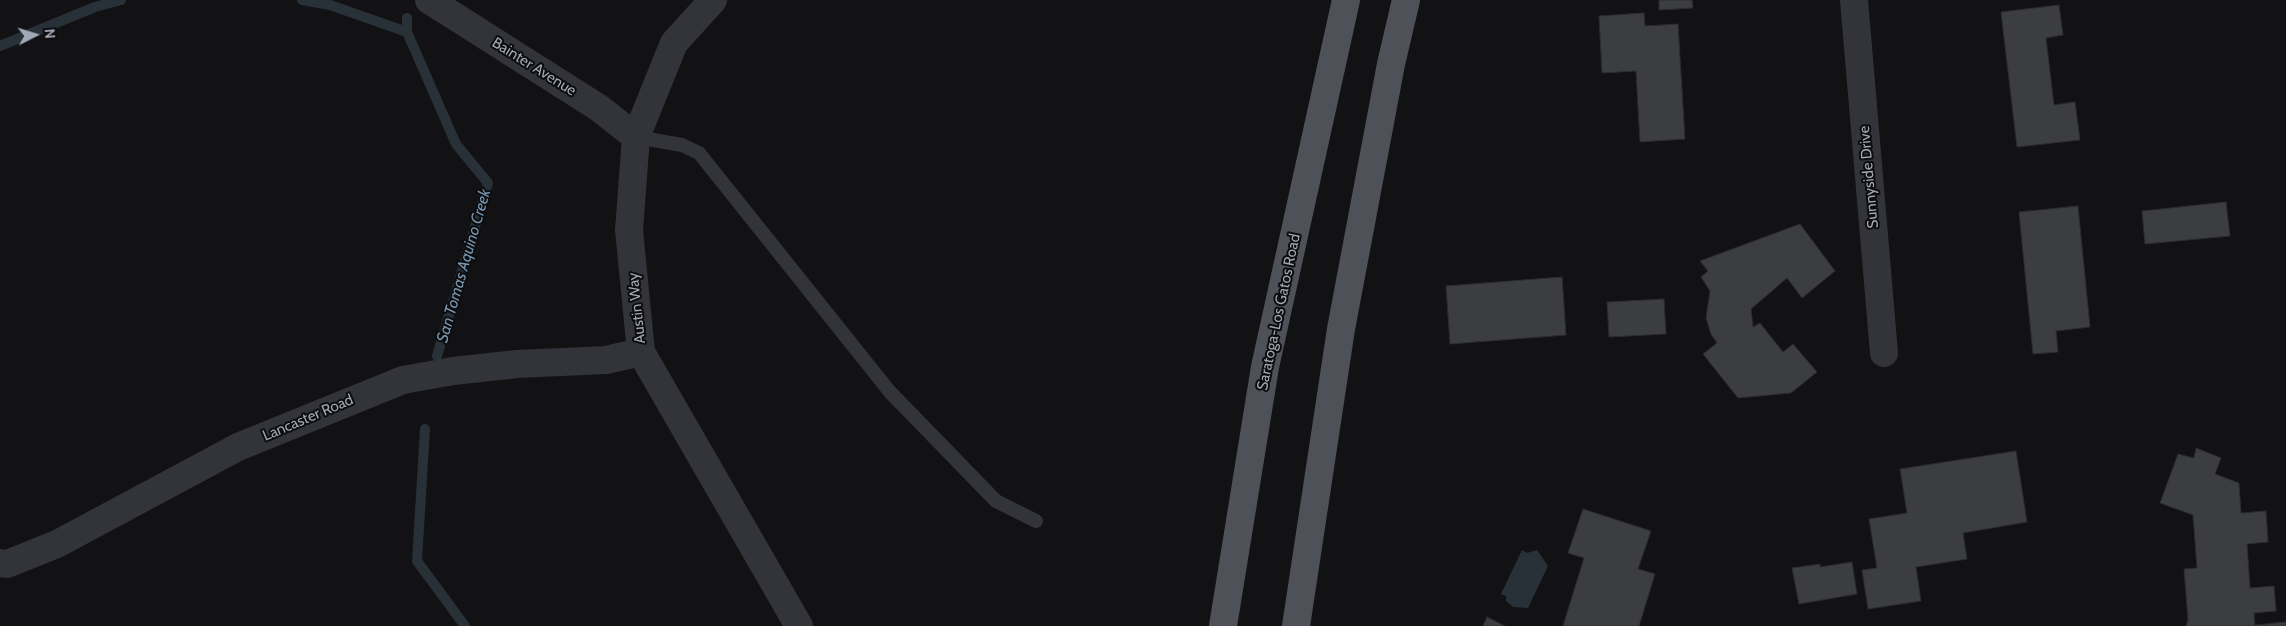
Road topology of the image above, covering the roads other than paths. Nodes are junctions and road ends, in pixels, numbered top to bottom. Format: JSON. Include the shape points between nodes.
{"nodes":[{"id":1,"x":429,"y":0,"type":"edge"},
{"id":2,"x":713,"y":0,"type":"edge"},
{"id":3,"x":1346,"y":0,"type":"edge"},
{"id":4,"x":1406,"y":0,"type":"edge"},
{"id":5,"x":1854,"y":0,"type":"edge"},
{"id":6,"x":636,"y":137,"type":"junction"},
{"id":7,"x":641,"y":352,"type":"junction"},
{"id":8,"x":1884,"y":353,"type":"dead end"},
{"id":9,"x":1036,"y":521,"type":"dead end"},
{"id":10,"x":0,"y":563,"type":"edge"},
{"id":11,"x":799,"y":626,"type":"edge"},
{"id":12,"x":1223,"y":626,"type":"edge"},
{"id":13,"x":1296,"y":626,"type":"edge"}],
"edges":[{"from":1,"to":6,"type":"street","name":"Bainter Avenue","via":[[599,108]]},
{"from":2,"to":6,"type":"street","name":"Austin Way","via":[[674,43]]},
{"from":3,"to":12,"type":"main road","name":"Saratoga-Los Gatos Road","via":[[1266,367]]},
{"from":4,"to":13,"type":"main road","via":[[1341,329]]},
{"from":5,"to":8,"type":"street","name":"Sunnyside Drive"},
{"from":6,"to":7,"type":"street","name":"Austin Way","via":[[629,230]]},
{"from":6,"to":9,"type":"lane","via":[[682,145],[699,153],[890,392],[996,501]]},
{"from":7,"to":10,"type":"street","name":"Lancaster Road","via":[[606,360],[517,364],[403,380],[238,447],[57,544],[7,564]]},
{"from":7,"to":11,"type":"street","name":"Austin Way"}]}
